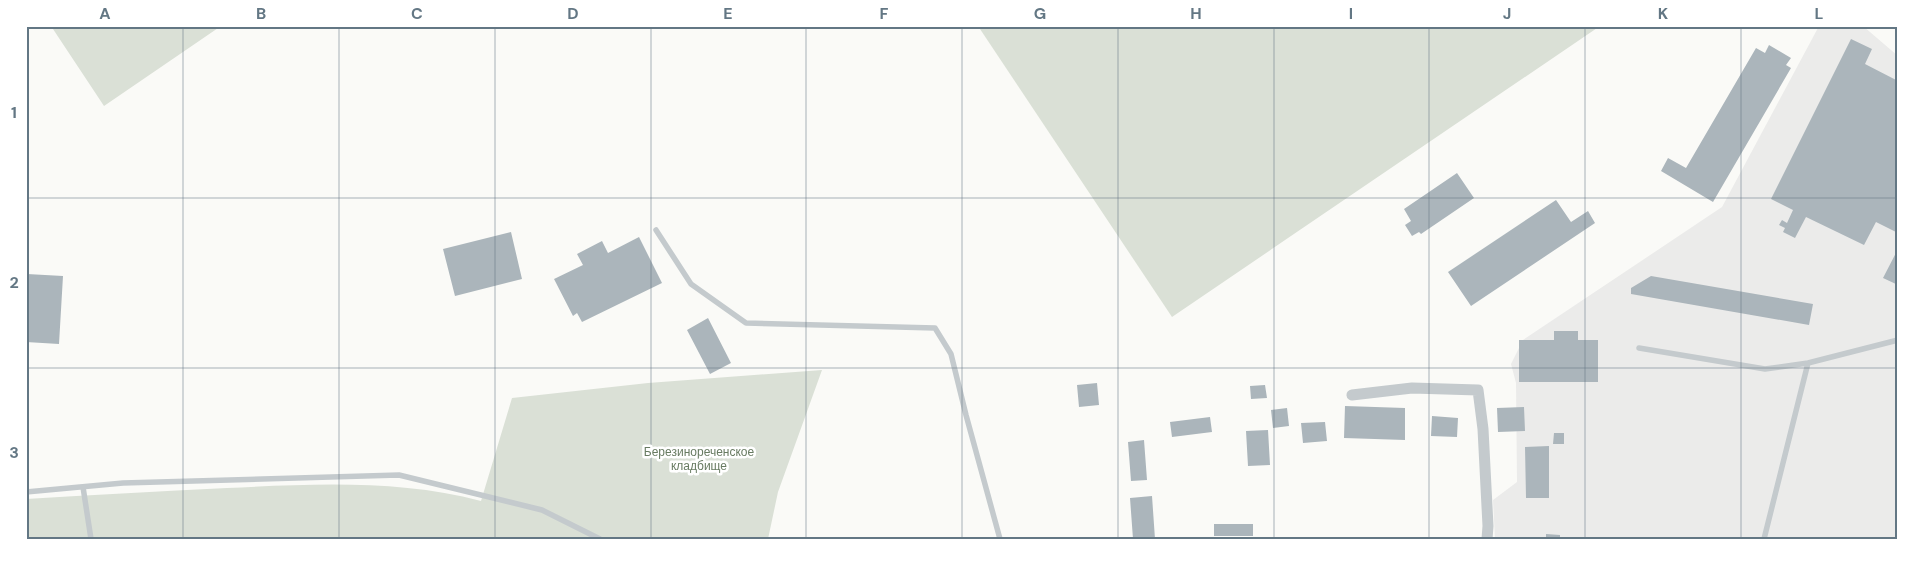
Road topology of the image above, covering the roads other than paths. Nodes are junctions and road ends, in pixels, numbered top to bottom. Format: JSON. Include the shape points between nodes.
{"nodes":[{"id":1,"x":656,"y":230,"type":"dead end"},
{"id":2,"x":1898,"y":340,"type":"edge"},
{"id":3,"x":1639,"y":348,"type":"dead end"},
{"id":4,"x":1808,"y":363,"type":"junction"},
{"id":5,"x":1352,"y":395,"type":"dead end"},
{"id":6,"x":83,"y":486,"type":"junction"},
{"id":7,"x":26,"y":492,"type":"edge"},
{"id":8,"x":91,"y":539,"type":"edge"},
{"id":9,"x":600,"y":539,"type":"edge"},
{"id":10,"x":1000,"y":539,"type":"edge"},
{"id":11,"x":1487,"y":539,"type":"edge"},
{"id":12,"x":1764,"y":539,"type":"edge"}],
"edges":[{"from":1,"to":10,"type":"lane","via":[[691,284],[746,323],[935,328],[951,354]]},
{"from":2,"to":4,"type":"lane"},
{"from":3,"to":4,"type":"lane","via":[[1765,369]]},
{"from":4,"to":12,"type":"lane"},
{"from":5,"to":11,"type":"street","via":[[1412,388],[1478,390],[1483,429]]},
{"from":6,"to":7,"type":"lane"},
{"from":6,"to":8,"type":"lane"},
{"from":6,"to":9,"type":"lane","via":[[399,475],[542,510]]}]}
